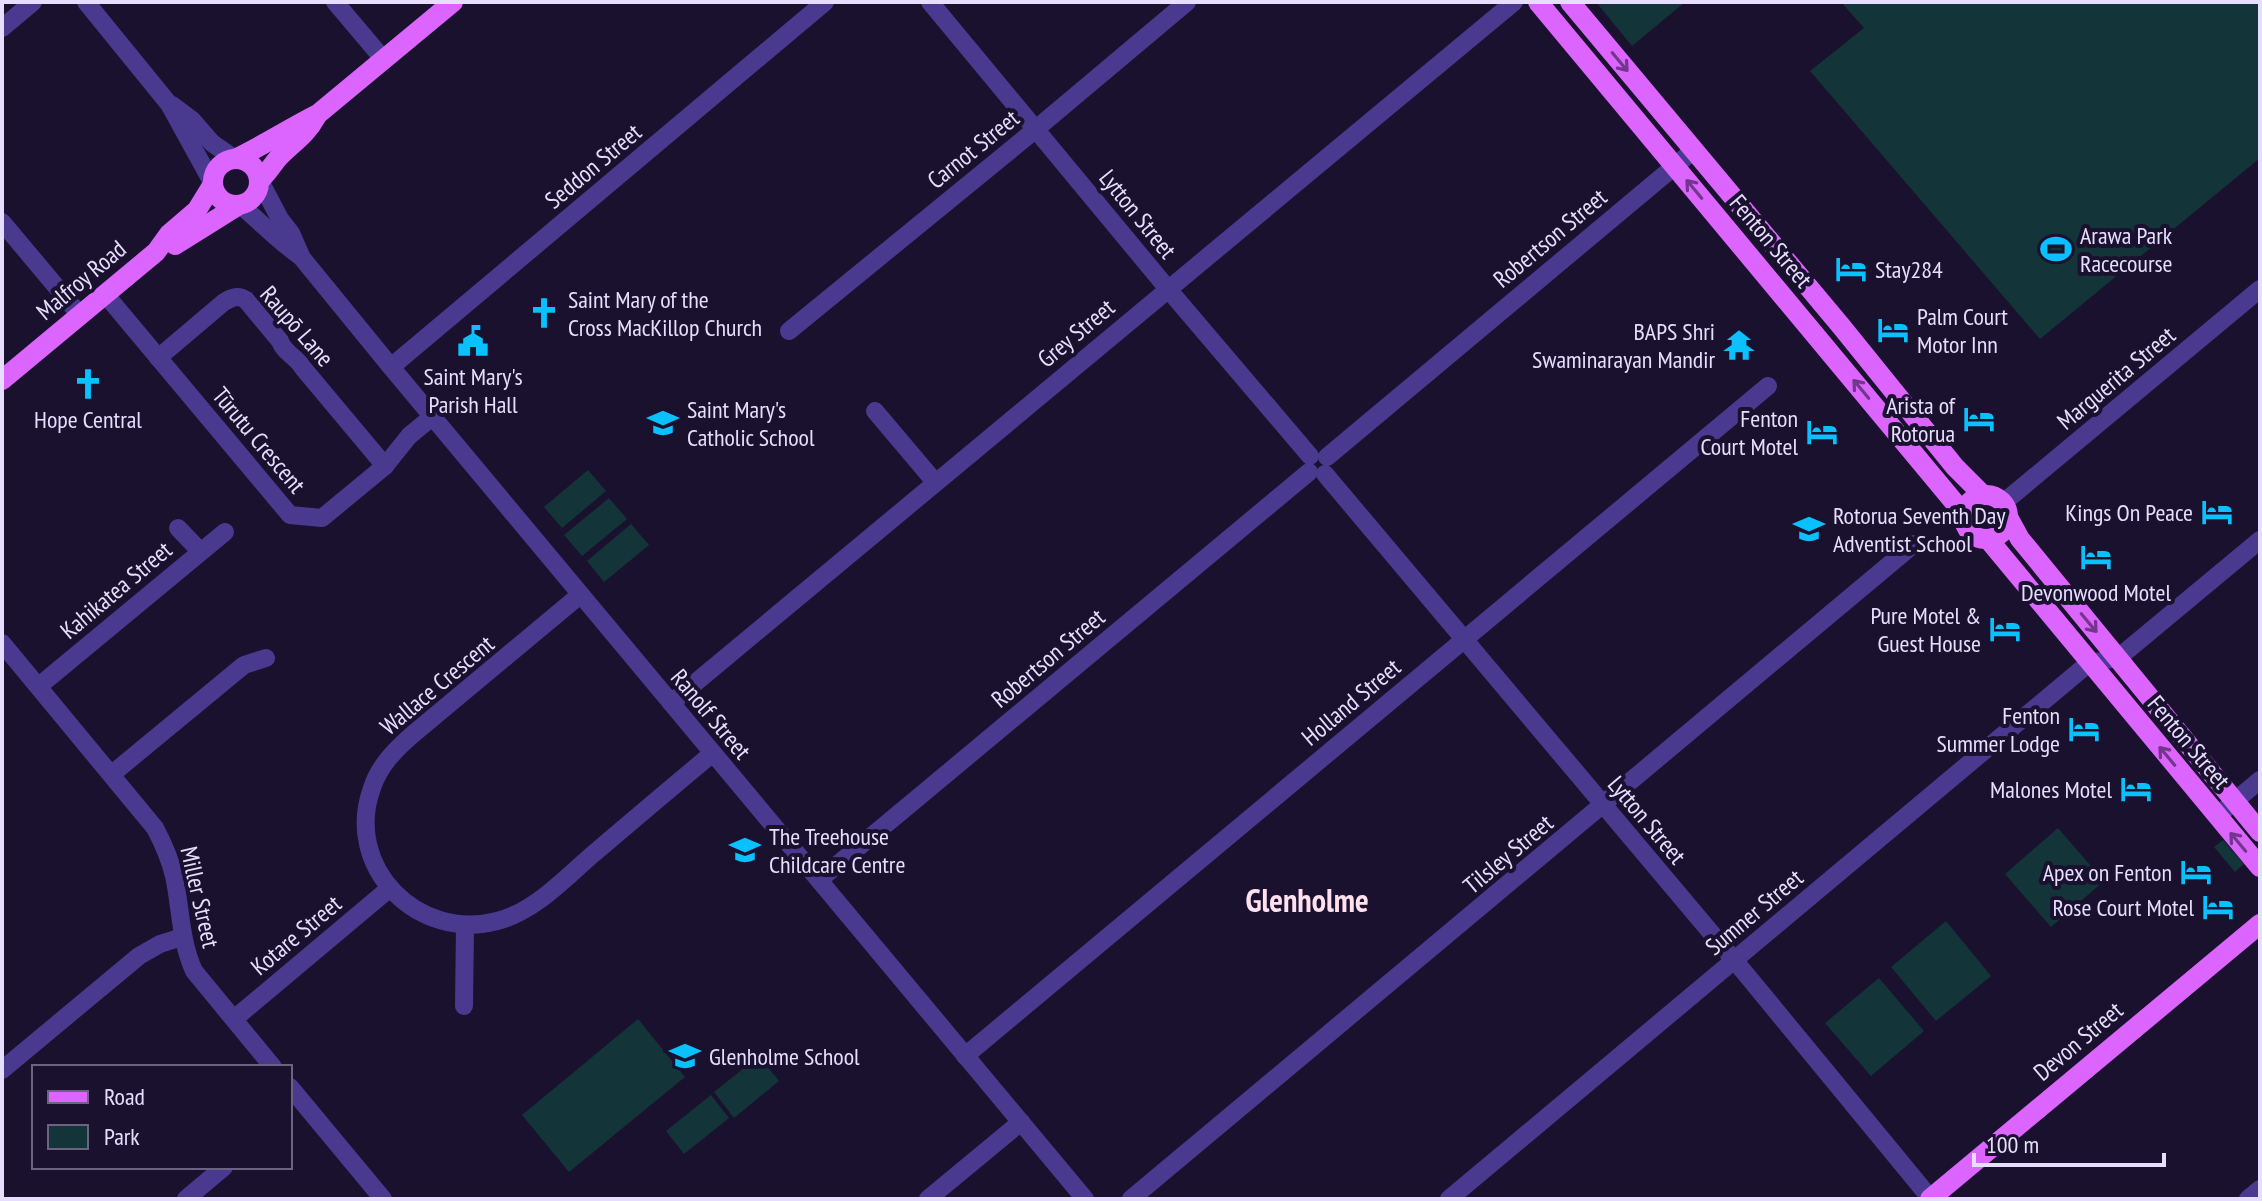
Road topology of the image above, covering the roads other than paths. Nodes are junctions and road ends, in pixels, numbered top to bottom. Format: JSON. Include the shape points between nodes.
{"nodes":[{"id":1,"x":33,"y":2,"type":"edge"},
{"id":2,"x":86,"y":2,"type":"edge"},
{"id":3,"x":335,"y":2,"type":"edge"},
{"id":4,"x":453,"y":2,"type":"edge"},
{"id":5,"x":825,"y":2,"type":"edge"},
{"id":6,"x":930,"y":2,"type":"edge"},
{"id":7,"x":1187,"y":2,"type":"edge"},
{"id":8,"x":1514,"y":2,"type":"edge"},
{"id":9,"x":1538,"y":2,"type":"edge"},
{"id":10,"x":1570,"y":2,"type":"edge"},
{"id":11,"x":2,"y":28,"type":"edge"},
{"id":12,"x":384,"y":60,"type":"junction"},
{"id":13,"x":169,"y":104,"type":"junction"},
{"id":14,"x":318,"y":114,"type":"junction"},
{"id":15,"x":1036,"y":128,"type":"junction"},
{"id":16,"x":1694,"y":150,"type":"junction"},
{"id":17,"x":235,"y":159,"type":"junction"},
{"id":18,"x":1674,"y":165,"type":"junction"},
{"id":19,"x":260,"y":181,"type":"junction"},
{"id":20,"x":213,"y":184,"type":"junction"},
{"id":21,"x":239,"y":205,"type":"junction"},
{"id":22,"x":2,"y":222,"type":"edge"},
{"id":23,"x":156,"y":252,"type":"junction"},
{"id":24,"x":302,"y":258,"type":"junction"},
{"id":25,"x":1168,"y":289,"type":"junction"},
{"id":26,"x":2260,"y":289,"type":"edge"},
{"id":27,"x":105,"y":294,"type":"junction"},
{"id":28,"x":80,"y":315,"type":"junction"},
{"id":29,"x":1841,"y":326,"type":"junction"},
{"id":30,"x":789,"y":331,"type":"dead end"},
{"id":31,"x":1822,"y":342,"type":"junction"},
{"id":32,"x":158,"y":358,"type":"junction"},
{"id":33,"x":391,"y":367,"type":"junction"},
{"id":34,"x":2,"y":380,"type":"edge"},
{"id":35,"x":1768,"y":386,"type":"dead end"},
{"id":36,"x":875,"y":411,"type":"dead end"},
{"id":37,"x":432,"y":417,"type":"junction"},
{"id":38,"x":1318,"y":465,"type":"junction"},
{"id":39,"x":385,"y":466,"type":"junction"},
{"id":40,"x":935,"y":482,"type":"junction"},
{"id":41,"x":1983,"y":495,"type":"junction"},
{"id":42,"x":2006,"y":510,"type":"junction"},
{"id":43,"x":1964,"y":514,"type":"junction"},
{"id":44,"x":178,"y":528,"type":"dead end"},
{"id":45,"x":225,"y":532,"type":"dead end"},
{"id":46,"x":1988,"y":539,"type":"junction"},
{"id":47,"x":2260,"y":540,"type":"edge"},
{"id":48,"x":1914,"y":544,"type":"dead end"},
{"id":49,"x":200,"y":551,"type":"junction"},
{"id":50,"x":580,"y":595,"type":"junction"},
{"id":51,"x":1463,"y":640,"type":"junction"},
{"id":52,"x":6,"y":656,"type":"edge"},
{"id":53,"x":266,"y":658,"type":"dead end"},
{"id":54,"x":2118,"y":658,"type":"junction"},
{"id":55,"x":2089,"y":663,"type":"junction"},
{"id":56,"x":39,"y":686,"type":"junction"},
{"id":57,"x":671,"y":703,"type":"junction"},
{"id":58,"x":713,"y":753,"type":"junction"},
{"id":59,"x":112,"y":774,"type":"junction"},
{"id":60,"x":2260,"y":780,"type":"edge"},
{"id":61,"x":2235,"y":801,"type":"junction"},
{"id":62,"x":1603,"y":805,"type":"junction"},
{"id":63,"x":2217,"y":816,"type":"junction"},
{"id":64,"x":2260,"y":832,"type":"edge"},
{"id":65,"x":2260,"y":867,"type":"edge"},
{"id":66,"x":819,"y":880,"type":"junction"},
{"id":67,"x":390,"y":888,"type":"junction"},
{"id":68,"x":2260,"y":924,"type":"edge"},
{"id":69,"x":465,"y":926,"type":"junction"},
{"id":70,"x":182,"y":937,"type":"junction"},
{"id":71,"x":1734,"y":960,"type":"junction"},
{"id":72,"x":464,"y":1006,"type":"dead end"},
{"id":73,"x":234,"y":1019,"type":"junction"},
{"id":74,"x":965,"y":1056,"type":"junction"},
{"id":75,"x":271,"y":1065,"type":"edge"},
{"id":76,"x":2,"y":1070,"type":"edge"},
{"id":77,"x":294,"y":1100,"type":"edge"},
{"id":78,"x":1021,"y":1122,"type":"junction"},
{"id":79,"x":222,"y":1169,"type":"edge"},
{"id":80,"x":2260,"y":1189,"type":"edge"},
{"id":81,"x":186,"y":1199,"type":"edge"},
{"id":82,"x":383,"y":1199,"type":"edge"},
{"id":83,"x":928,"y":1199,"type":"edge"},
{"id":84,"x":1085,"y":1199,"type":"edge"},
{"id":85,"x":1131,"y":1199,"type":"edge"},
{"id":86,"x":1449,"y":1199,"type":"edge"},
{"id":87,"x":1931,"y":1199,"type":"edge"},
{"id":88,"x":2248,"y":1199,"type":"edge"}],
"edges":[{"from":1,"to":11,"type":"street"},
{"from":2,"to":13,"type":"street"},
{"from":3,"to":12,"type":"street"},
{"from":4,"to":12,"type":"main road"},
{"from":5,"to":33,"type":"street","name":"Seddon Street"},
{"from":6,"to":15,"type":"street","name":"Lytton Street"},
{"from":7,"to":15,"type":"street","name":"Carnot Street"},
{"from":8,"to":25,"type":"street","name":"Grey Street"},
{"from":9,"to":18,"type":"main road","name":"Fenton Street"},
{"from":10,"to":16,"type":"main road","name":"Fenton Street","one_way":true},
{"from":12,"to":14,"type":"main road"},
{"from":13,"to":17,"type":"street"},
{"from":13,"to":20,"type":"street"},
{"from":14,"to":17,"type":"main road"},
{"from":14,"to":19,"type":"main road","via":[[309,131]]},
{"from":15,"to":25,"type":"street","name":"Lytton Street"},
{"from":15,"to":30,"type":"street","name":"Carnot Street"},
{"from":16,"to":18,"type":"street","name":"Robertson Street"},
{"from":16,"to":29,"type":"main road","name":"Fenton Street"},
{"from":17,"to":19,"type":"main road","via":[[255,167]]},
{"from":17,"to":20,"type":"main road","via":[[219,167]]},
{"from":31,"to":18,"type":"main road","name":"Fenton Street","one_way":true},
{"from":18,"to":38,"type":"street","name":"Robertson Street"},
{"from":19,"to":21,"type":"main road","via":[[254,197]]},
{"from":19,"to":24,"type":"street","name":"Ranolf Street"},
{"from":20,"to":21,"type":"main road","via":[[221,200]]},
{"from":20,"to":23,"type":"main road","name":"Malfroy Road","via":[[197,210]]},
{"from":21,"to":23,"type":"main road","name":"Malfroy Road"},
{"from":21,"to":24,"type":"street","name":"Ranolf Street"},
{"from":22,"to":28,"type":"street"},
{"from":23,"to":27,"type":"main road","name":"Malfroy Road"},
{"from":24,"to":33,"type":"street","name":"Ranolf Street"},
{"from":25,"to":38,"type":"street","name":"Lytton Street"},
{"from":25,"to":40,"type":"street","name":"Grey Street"},
{"from":26,"to":42,"type":"street","name":"Marguerita Street"},
{"from":27,"to":28,"type":"main road","name":"Malfroy Road"},
{"from":27,"to":32,"type":"street","name":"Tūrutu Crescent"},
{"from":28,"to":34,"type":"main road","name":"Malfroy Road"},
{"from":29,"to":31,"type":"main road"},
{"from":29,"to":41,"type":"main road","name":"Fenton Street"},
{"from":43,"to":31,"type":"main road","name":"Fenton Street","one_way":true},
{"from":32,"to":39,"type":"street","name":"Tūrutu Crescent","via":[[290,515],[322,518]]},
{"from":32,"to":39,"type":"street","name":"Raupō Lane","via":[[224,302],[241,297]]},
{"from":33,"to":37,"type":"street","name":"Ranolf Street"},
{"from":35,"to":51,"type":"street","name":"Holland Street"},
{"from":36,"to":40,"type":"street"},
{"from":37,"to":39,"type":"street","name":"Tūrutu Crescent"},
{"from":37,"to":50,"type":"street","name":"Ranolf Street"},
{"from":38,"to":51,"type":"street","name":"Lytton Street"},
{"from":38,"to":66,"type":"street","name":"Robertson Street"},
{"from":40,"to":57,"type":"street","name":"Grey Street"},
{"from":41,"to":42,"type":"main road","via":[[1994,496]]},
{"from":41,"to":43,"type":"main road","via":[[1972,500]]},
{"from":42,"to":46,"type":"main road","via":[[2002,533]]},
{"from":42,"to":54,"type":"main road","name":"Fenton Street","one_way":true,"via":[[2020,539]]},
{"from":43,"to":46,"type":"main road","via":[[1973,535]]},
{"from":44,"to":49,"type":"street"},
{"from":45,"to":49,"type":"street","name":"Kahikatea Street"},
{"from":46,"to":55,"type":"main road","name":"Fenton Street"},
{"from":47,"to":54,"type":"street"},
{"from":48,"to":62,"type":"street","name":"Tilsley Street"},
{"from":49,"to":56,"type":"street","name":"Kahikatea Street"},
{"from":50,"to":57,"type":"street","name":"Ranolf Street"},
{"from":50,"to":67,"type":"street","name":"Wallace Crescent","via":[[387,759],[373,785],[366,826],[374,863]]},
{"from":51,"to":62,"type":"street","name":"Lytton Street"},
{"from":51,"to":74,"type":"street","name":"Holland Street"},
{"from":52,"to":56,"type":"street","name":"Miller Street"},
{"from":53,"to":59,"type":"street","via":[[244,665]]},
{"from":54,"to":55,"type":"street"},
{"from":54,"to":61,"type":"main road","name":"Fenton Street"},
{"from":63,"to":55,"type":"main road","name":"Fenton Street","one_way":true},
{"from":55,"to":71,"type":"street","name":"Sumner Street"},
{"from":56,"to":59,"type":"street","name":"Miller Street"},
{"from":57,"to":58,"type":"street","name":"Ranolf Street"},
{"from":58,"to":66,"type":"street","name":"Ranolf Street"},
{"from":58,"to":69,"type":"street","name":"Wallace Crescent","via":[[532,904],[500,920]]},
{"from":59,"to":70,"type":"street","name":"Miller Street","via":[[162,842],[174,876]]},
{"from":60,"to":61,"type":"street"},
{"from":61,"to":63,"type":"street"},
{"from":61,"to":64,"type":"main road","name":"Fenton Street"},
{"from":62,"to":71,"type":"street","name":"Lytton Street"},
{"from":62,"to":85,"type":"street","name":"Tilsley Street"},
{"from":65,"to":63,"type":"main road","name":"Fenton Street","one_way":true},
{"from":66,"to":74,"type":"street","name":"Ranolf Street"},
{"from":67,"to":69,"type":"street","name":"Wallace Crescent","via":[[428,916]]},
{"from":67,"to":73,"type":"street","name":"Kotare Street"},
{"from":68,"to":87,"type":"main road","name":"Devon Street"},
{"from":69,"to":72,"type":"street"},
{"from":70,"to":73,"type":"street","name":"Miller Street","via":[[194,971]]},
{"from":70,"to":76,"type":"street","via":[[139,956]]},
{"from":71,"to":86,"type":"street","name":"Sumner Street"},
{"from":71,"to":87,"type":"street","name":"Lytton Street"},
{"from":73,"to":75,"type":"street","name":"Miller Street"},
{"from":74,"to":78,"type":"street","name":"Ranolf Street"},
{"from":77,"to":82,"type":"street"},
{"from":78,"to":83,"type":"street"},
{"from":78,"to":84,"type":"street","name":"Ranolf Street"},
{"from":79,"to":81,"type":"street"},
{"from":80,"to":88,"type":"street"}]}
